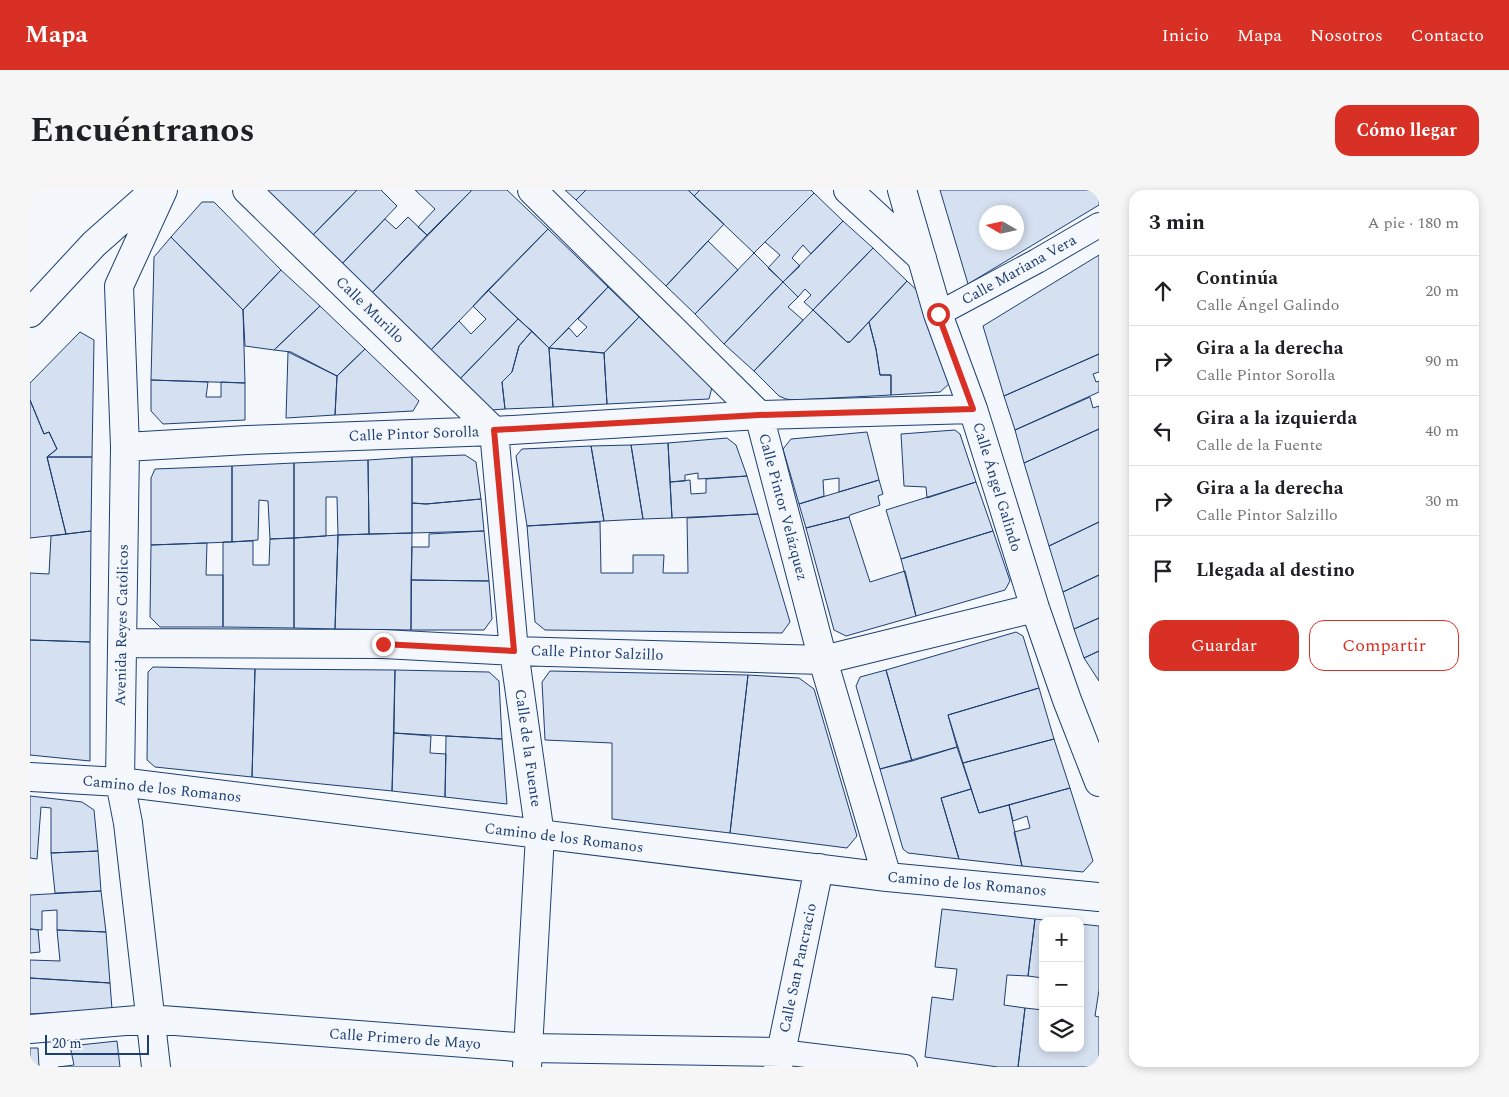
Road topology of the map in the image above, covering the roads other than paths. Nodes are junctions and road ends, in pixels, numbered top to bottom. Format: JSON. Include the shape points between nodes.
{"nodes":[{"id":1,"x":155,"y":190,"type":"edge"},
{"id":2,"x":163,"y":190,"type":"edge"},
{"id":3,"x":247,"y":190,"type":"edge"},
{"id":4,"x":532,"y":190,"type":"edge"},
{"id":5,"x":848,"y":190,"type":"edge"},
{"id":6,"x":902,"y":190,"type":"edge"},
{"id":7,"x":1099,"y":225,"type":"edge"},
{"id":8,"x":922,"y":258,"type":"junction"},
{"id":9,"x":30,"y":313,"type":"edge"},
{"id":10,"x":938,"y":314,"type":"junction"},
{"id":11,"x":973,"y":409,"type":"junction"},
{"id":12,"x":759,"y":415,"type":"junction"},
{"id":13,"x":494,"y":430,"type":"junction"},
{"id":14,"x":125,"y":448,"type":"junction"},
{"id":15,"x":1035,"y":608,"type":"junction"},
{"id":16,"x":122,"y":643,"type":"junction"},
{"id":17,"x":514,"y":651,"type":"junction"},
{"id":18,"x":823,"y":660,"type":"junction"},
{"id":19,"x":30,"y":778,"type":"edge"},
{"id":20,"x":120,"y":782,"type":"junction"},
{"id":21,"x":1099,"y":782,"type":"edge"},
{"id":22,"x":540,"y":835,"type":"junction"},
{"id":23,"x":819,"y":868,"type":"junction"},
{"id":24,"x":887,"y":877,"type":"junction"},
{"id":25,"x":1099,"y":897,"type":"edge"},
{"id":26,"x":149,"y":1019,"type":"junction"},
{"id":27,"x":30,"y":1029,"type":"edge"},
{"id":28,"x":528,"y":1058,"type":"edge"},
{"id":29,"x":780,"y":1059,"type":"edge"},
{"id":30,"x":156,"y":1067,"type":"edge"},
{"id":31,"x":905,"y":1067,"type":"edge"}],
"edges":[{"from":1,"to":9,"type":"street","via":[[94,244]]},
{"from":2,"to":14,"type":"street","name":"Avenida Reyes Católicos","via":[[119,286]]},
{"from":3,"to":13,"type":"street","name":"Calle Murillo"},
{"from":4,"to":12,"type":"street","name":"Calle Pintor Velázquez"},
{"from":5,"to":8,"type":"street"},
{"from":6,"to":8,"type":"street","name":"Calle Ángel Galindo"},
{"from":7,"to":10,"type":"street","name":"Calle Mariana Vera"},
{"from":8,"to":10,"type":"street","name":"Calle Ángel Galindo"},
{"from":10,"to":11,"type":"street","name":"Calle Ángel Galindo"},
{"from":11,"to":12,"type":"street","name":"Calle Pintor Sorolla"},
{"from":11,"to":15,"type":"street","name":"Calle Ángel Galindo"},
{"from":12,"to":13,"type":"street","name":"Calle Pintor Sorolla"},
{"from":12,"to":18,"type":"street","name":"Calle Pintor Velázquez"},
{"from":13,"to":14,"type":"street","name":"Calle Pintor Sorolla"},
{"from":13,"to":17,"type":"street","name":"Calle de la Fuente"},
{"from":14,"to":16,"type":"street","name":"Avenida Reyes Católicos"},
{"from":15,"to":18,"type":"street","name":"Calle Pintor Salzillo"},
{"from":15,"to":21,"type":"street","name":"Calle Ángel Galindo"},
{"from":16,"to":17,"type":"street","name":"Calle Pintor Salzillo","via":[[383,644]]},
{"from":16,"to":20,"type":"street","name":"Avenida Reyes Católicos"},
{"from":17,"to":18,"type":"street","name":"Calle Pintor Salzillo"},
{"from":17,"to":22,"type":"street","name":"Calle de la Fuente"},
{"from":18,"to":24,"type":"street","name":"Calle Pintor Velázquez"},
{"from":19,"to":20,"type":"street","name":"Camino de los Romanos"},
{"from":20,"to":22,"type":"street","name":"Camino de los Romanos"},
{"from":20,"to":26,"type":"street","name":"Avenida Reyes Católicos","via":[[128,823]]},
{"from":22,"to":23,"type":"street","name":"Camino de los Romanos"},
{"from":22,"to":28,"type":"street","name":"Calle de la Fuente"},
{"from":23,"to":24,"type":"street","name":"Camino de los Romanos"},
{"from":23,"to":29,"type":"street","name":"Calle San Pancracio"},
{"from":24,"to":25,"type":"street","name":"Camino de los Romanos"},
{"from":26,"to":27,"type":"street","name":"Calle Primero de Mayo"},
{"from":26,"to":28,"type":"street","name":"Calle Primero de Mayo"},
{"from":26,"to":30,"type":"street","name":"Avenida Reyes Católicos"},
{"from":28,"to":29,"type":"street","name":"Calle Primero de Mayo"},
{"from":29,"to":31,"type":"street"}]}
